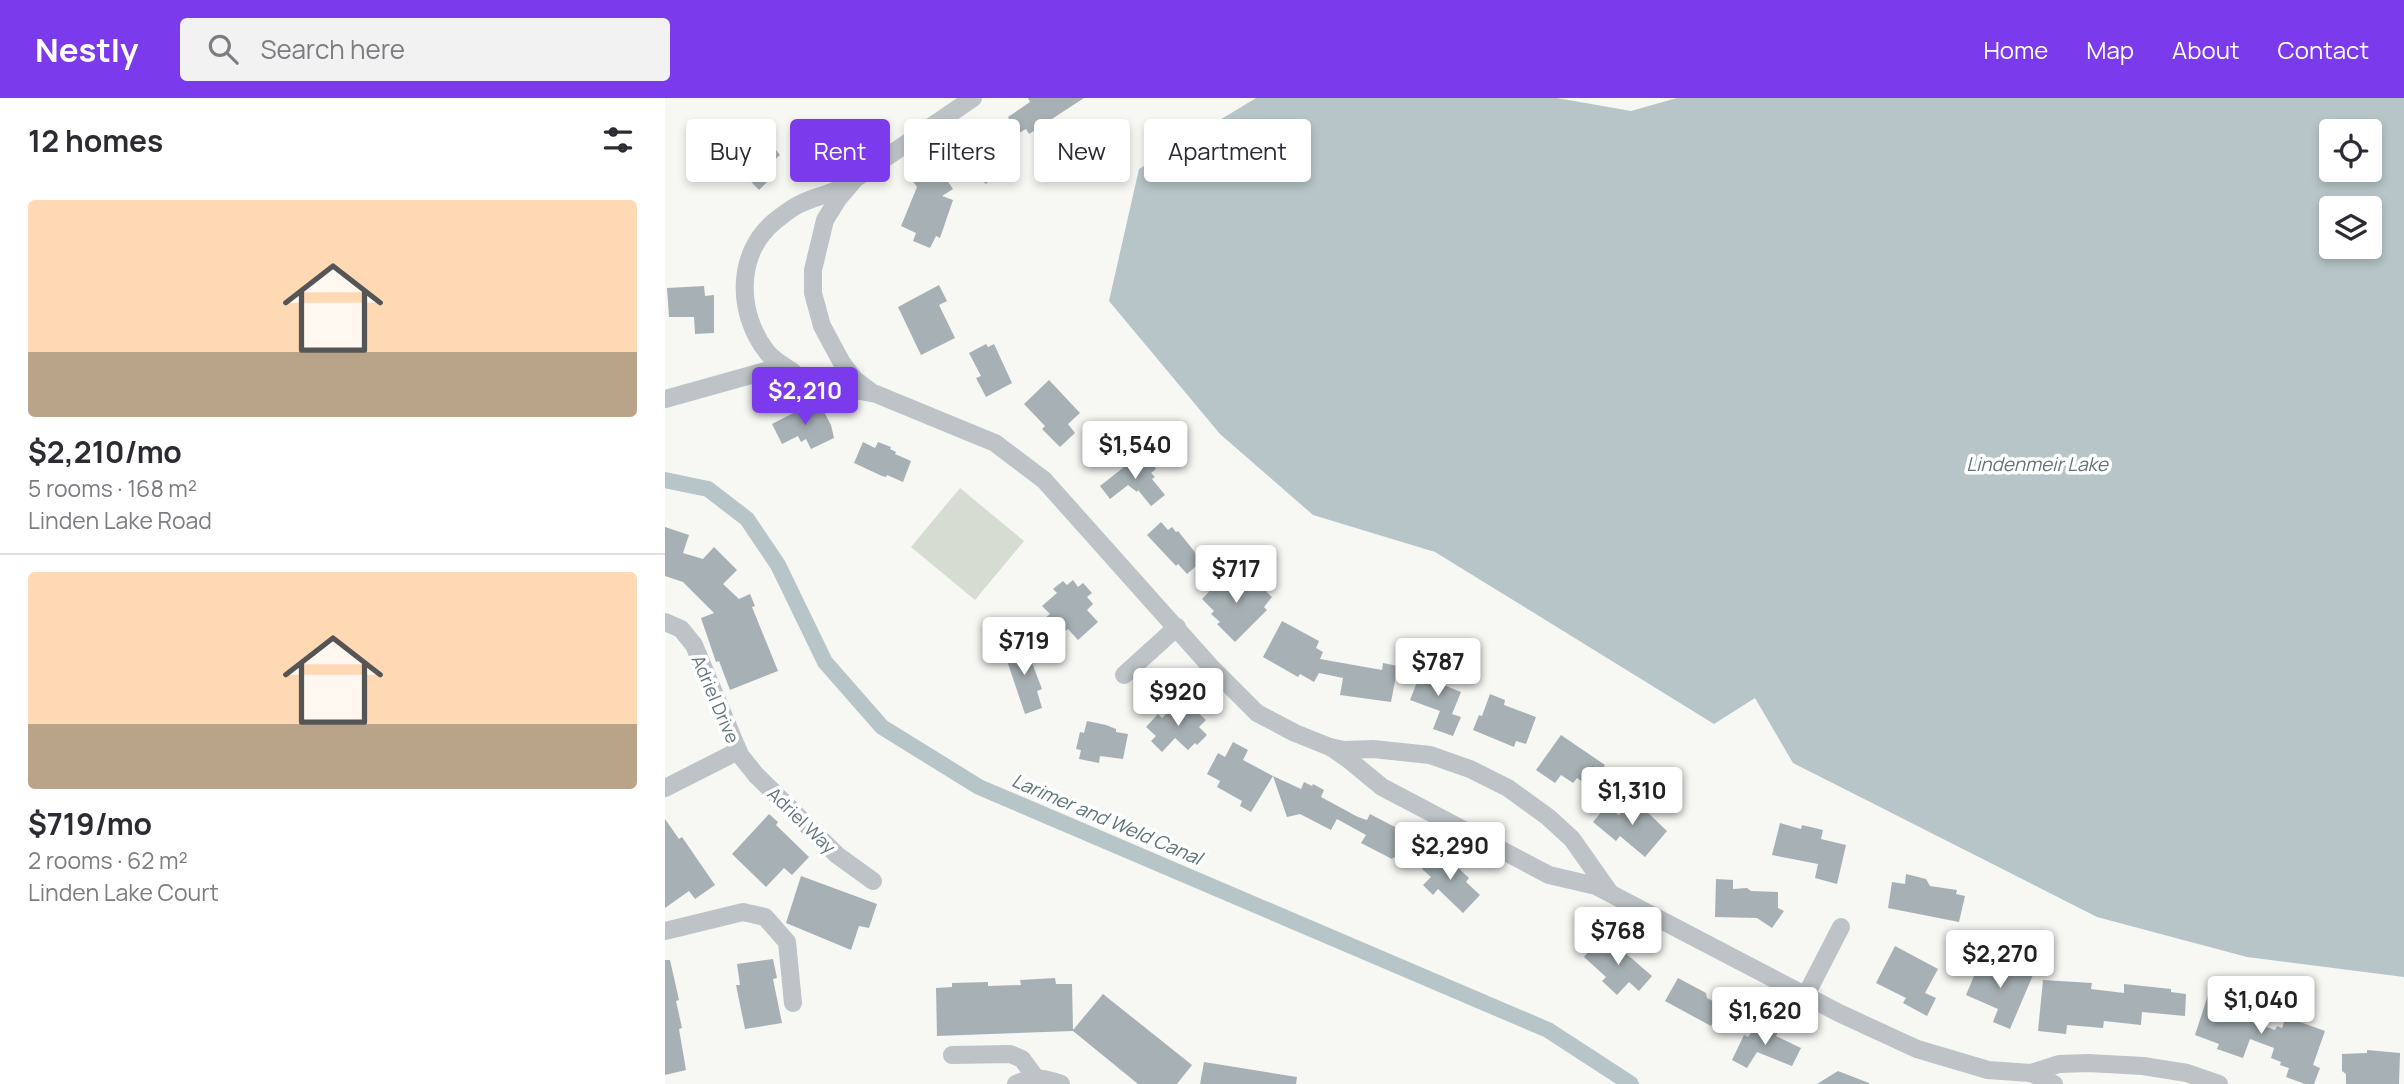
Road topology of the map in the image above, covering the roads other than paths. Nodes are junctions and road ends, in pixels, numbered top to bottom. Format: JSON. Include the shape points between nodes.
{"nodes":[{"id":1,"x":973,"y":98,"type":"edge"},
{"id":2,"x":890,"y":155,"type":"edge"},
{"id":3,"x":850,"y":182,"type":"edge"},
{"id":4,"x":851,"y":182,"type":"edge"},
{"id":5,"x":797,"y":375,"type":"junction"},
{"id":6,"x":876,"y":394,"type":"junction"},
{"id":7,"x":665,"y":399,"type":"edge"},
{"id":8,"x":665,"y":622,"type":"edge"},
{"id":9,"x":1177,"y":627,"type":"junction"},
{"id":10,"x":1124,"y":675,"type":"dead end"},
{"id":11,"x":1330,"y":747,"type":"junction"},
{"id":12,"x":738,"y":751,"type":"junction"},
{"id":13,"x":665,"y":788,"type":"edge"},
{"id":14,"x":873,"y":881,"type":"dead end"},
{"id":15,"x":1610,"y":893,"type":"junction"},
{"id":16,"x":1841,"y":927,"type":"dead end"},
{"id":17,"x":665,"y":931,"type":"edge"},
{"id":18,"x":1806,"y":995,"type":"junction"},
{"id":19,"x":793,"y":1003,"type":"dead end"},
{"id":20,"x":952,"y":1055,"type":"dead end"},
{"id":21,"x":2031,"y":1073,"type":"junction"},
{"id":22,"x":1036,"y":1077,"type":"junction"},
{"id":23,"x":1016,"y":1084,"type":"edge"},
{"id":24,"x":1061,"y":1084,"type":"edge"},
{"id":25,"x":2054,"y":1084,"type":"edge"},
{"id":26,"x":2219,"y":1084,"type":"edge"}],
"edges":[{"from":1,"to":2,"type":"street"},
{"from":3,"to":5,"type":"street","via":[[804,202],[773,223],[747,264],[744,299],[749,323],[768,354]]},
{"from":4,"to":6,"type":"street","via":[[825,220],[813,270],[813,293],[822,327],[842,363],[854,379]]},
{"from":5,"to":6,"type":"street"},
{"from":5,"to":7,"type":"street","via":[[769,370]]},
{"from":6,"to":9,"type":"street","via":[[995,443],[1044,480]]},
{"from":8,"to":12,"type":"street","name":"Adriel Drive","via":[[681,629],[694,645]]},
{"from":9,"to":10,"type":"street"},
{"from":9,"to":11,"type":"street","via":[[1257,713]]},
{"from":11,"to":15,"type":"street","via":[[1382,787],[1549,876],[1580,880]]},
{"from":11,"to":15,"type":"street","via":[[1430,755],[1508,788],[1572,839]]},
{"from":12,"to":13,"type":"street","name":"Adriel Drive"},
{"from":12,"to":14,"type":"street","name":"Adriel Way","via":[[756,775],[837,855]]},
{"from":15,"to":18,"type":"street"},
{"from":16,"to":18,"type":"street"},
{"from":17,"to":19,"type":"street","via":[[743,912],[765,917],[787,942]]},
{"from":18,"to":21,"type":"street","via":[[1917,1049],[1987,1070]]},
{"from":20,"to":22,"type":"street","via":[[1010,1054],[1023,1059]]},
{"from":21,"to":25,"type":"street"},
{"from":21,"to":26,"type":"street","via":[[2088,1063],[2143,1066]]},
{"from":22,"to":23,"type":"street"},
{"from":22,"to":24,"type":"street"}]}
